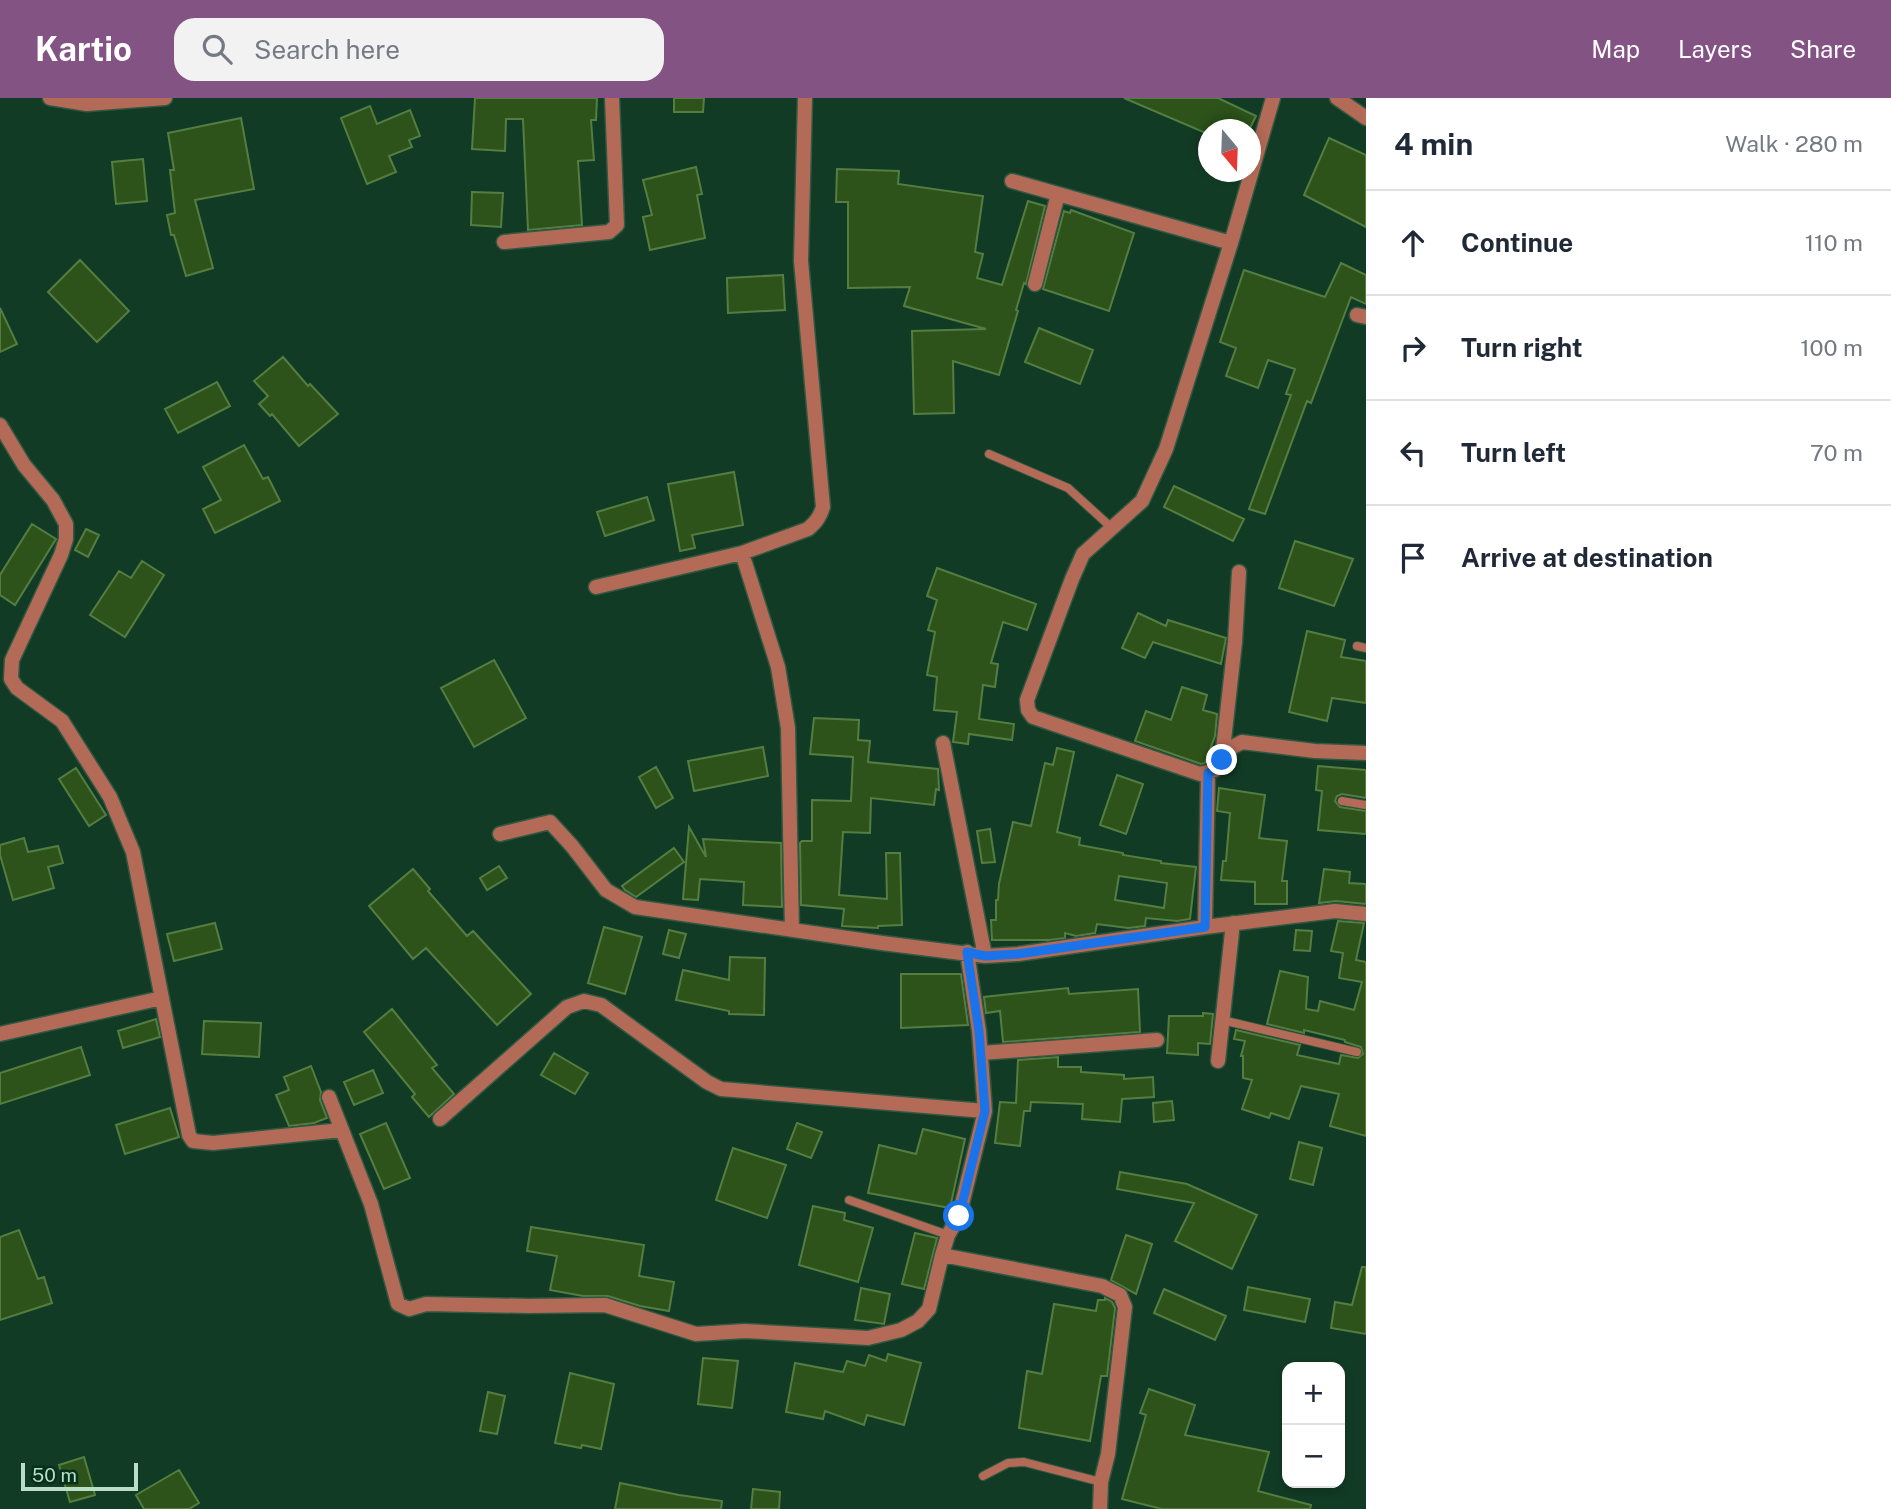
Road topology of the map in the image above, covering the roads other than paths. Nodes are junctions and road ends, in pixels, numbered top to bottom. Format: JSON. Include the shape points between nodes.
{"nodes":[{"id":1,"x":50,"y":98,"type":"edge"},
{"id":2,"x":165,"y":98,"type":"edge"},
{"id":3,"x":612,"y":98,"type":"edge"},
{"id":4,"x":805,"y":98,"type":"edge"},
{"id":5,"x":1273,"y":98,"type":"edge"},
{"id":6,"x":1337,"y":98,"type":"edge"},
{"id":7,"x":1366,"y":118,"type":"edge"},
{"id":8,"x":1012,"y":181,"type":"dead end"},
{"id":9,"x":1058,"y":194,"type":"junction"},
{"id":10,"x":504,"y":242,"type":"dead end"},
{"id":11,"x":1231,"y":243,"type":"junction"},
{"id":12,"x":1035,"y":284,"type":"dead end"},
{"id":13,"x":0,"y":425,"type":"edge"},
{"id":14,"x":989,"y":454,"type":"dead end"},
{"id":15,"x":1112,"y":528,"type":"junction"},
{"id":16,"x":742,"y":553,"type":"junction"},
{"id":17,"x":1239,"y":572,"type":"dead end"},
{"id":18,"x":596,"y":587,"type":"dead end"},
{"id":19,"x":943,"y":743,"type":"dead end"},
{"id":20,"x":1366,"y":753,"type":"edge"},
{"id":21,"x":1222,"y":760,"type":"junction"},
{"id":22,"x":1208,"y":773,"type":"junction"},
{"id":23,"x":1342,"y":801,"type":"dead end"},
{"id":24,"x":1366,"y":805,"type":"edge"},
{"id":25,"x":500,"y":834,"type":"dead end"},
{"id":26,"x":1366,"y":914,"type":"edge"},
{"id":27,"x":1233,"y":923,"type":"junction"},
{"id":28,"x":1205,"y":927,"type":"junction"},
{"id":29,"x":792,"y":930,"type":"junction"},
{"id":30,"x":967,"y":952,"type":"junction"},
{"id":31,"x":985,"y":956,"type":"junction"},
{"id":32,"x":162,"y":998,"type":"junction"},
{"id":33,"x":1222,"y":1020,"type":"junction"},
{"id":34,"x":0,"y":1034,"type":"edge"},
{"id":35,"x":1157,"y":1040,"type":"dead end"},
{"id":36,"x":1357,"y":1052,"type":"dead end"},
{"id":37,"x":981,"y":1053,"type":"junction"},
{"id":38,"x":1218,"y":1061,"type":"dead end"},
{"id":39,"x":329,"y":1097,"type":"dead end"},
{"id":40,"x":985,"y":1111,"type":"junction"},
{"id":41,"x":440,"y":1119,"type":"dead end"},
{"id":42,"x":342,"y":1130,"type":"junction"},
{"id":43,"x":849,"y":1200,"type":"dead end"},
{"id":44,"x":948,"y":1235,"type":"junction"},
{"id":45,"x":942,"y":1255,"type":"junction"},
{"id":46,"x":983,"y":1476,"type":"dead end"},
{"id":47,"x":1101,"y":1482,"type":"junction"},
{"id":48,"x":1101,"y":1509,"type":"edge"}],
"edges":[{"from":1,"to":2,"type":"street","via":[[88,104]]},
{"from":3,"to":10,"type":"street","via":[[617,225],[609,232]]},
{"from":4,"to":16,"type":"street","via":[[801,261],[823,507],[808,529]]},
{"from":5,"to":11,"type":"street"},
{"from":6,"to":7,"type":"street"},
{"from":8,"to":9,"type":"street"},
{"from":9,"to":11,"type":"street"},
{"from":9,"to":12,"type":"street"},
{"from":11,"to":15,"type":"street","via":[[1166,449],[1142,501]]},
{"from":13,"to":32,"type":"street","via":[[66,524],[61,555],[12,660],[11,679],[62,721],[110,797],[133,852]]},
{"from":14,"to":15,"type":"lane","via":[[1068,488]]},
{"from":15,"to":22,"type":"street","via":[[1083,554],[1027,701],[1028,710],[1033,718],[1190,772]]},
{"from":16,"to":18,"type":"street"},
{"from":16,"to":29,"type":"street","via":[[778,667],[788,728]]},
{"from":17,"to":21,"type":"street"},
{"from":19,"to":31,"type":"street"},
{"from":20,"to":21,"type":"street","via":[[1242,743],[1227,751]]},
{"from":21,"to":22,"type":"street"},
{"from":22,"to":28,"type":"street"},
{"from":23,"to":24,"type":"lane"},
{"from":25,"to":29,"type":"street","via":[[550,822],[606,890],[635,907]]},
{"from":26,"to":27,"type":"street","via":[[1335,911]]},
{"from":27,"to":28,"type":"street"},
{"from":27,"to":33,"type":"street"},
{"from":28,"to":31,"type":"street"},
{"from":29,"to":30,"type":"street"},
{"from":30,"to":31,"type":"street"},
{"from":30,"to":37,"type":"street"},
{"from":32,"to":34,"type":"street"},
{"from":32,"to":42,"type":"street","via":[[187,1127],[194,1141]]},
{"from":33,"to":36,"type":"lane"},
{"from":33,"to":38,"type":"street"},
{"from":35,"to":37,"type":"street"},
{"from":37,"to":40,"type":"street"},
{"from":39,"to":42,"type":"street"},
{"from":40,"to":41,"type":"street","via":[[722,1089],[601,1005],[584,1002],[567,1007]]},
{"from":40,"to":44,"type":"street","via":[[959,1216]]},
{"from":42,"to":45,"type":"street","via":[[370,1204],[398,1304],[409,1309],[426,1304],[604,1305],[696,1334],[745,1331],[868,1338],[918,1321],[929,1309]]},
{"from":43,"to":44,"type":"lane"},
{"from":44,"to":45,"type":"street"},
{"from":45,"to":47,"type":"street","via":[[1102,1286],[1120,1295],[1125,1307]]},
{"from":46,"to":47,"type":"lane","via":[[1008,1463],[1024,1462]]},
{"from":47,"to":48,"type":"street"}]}
